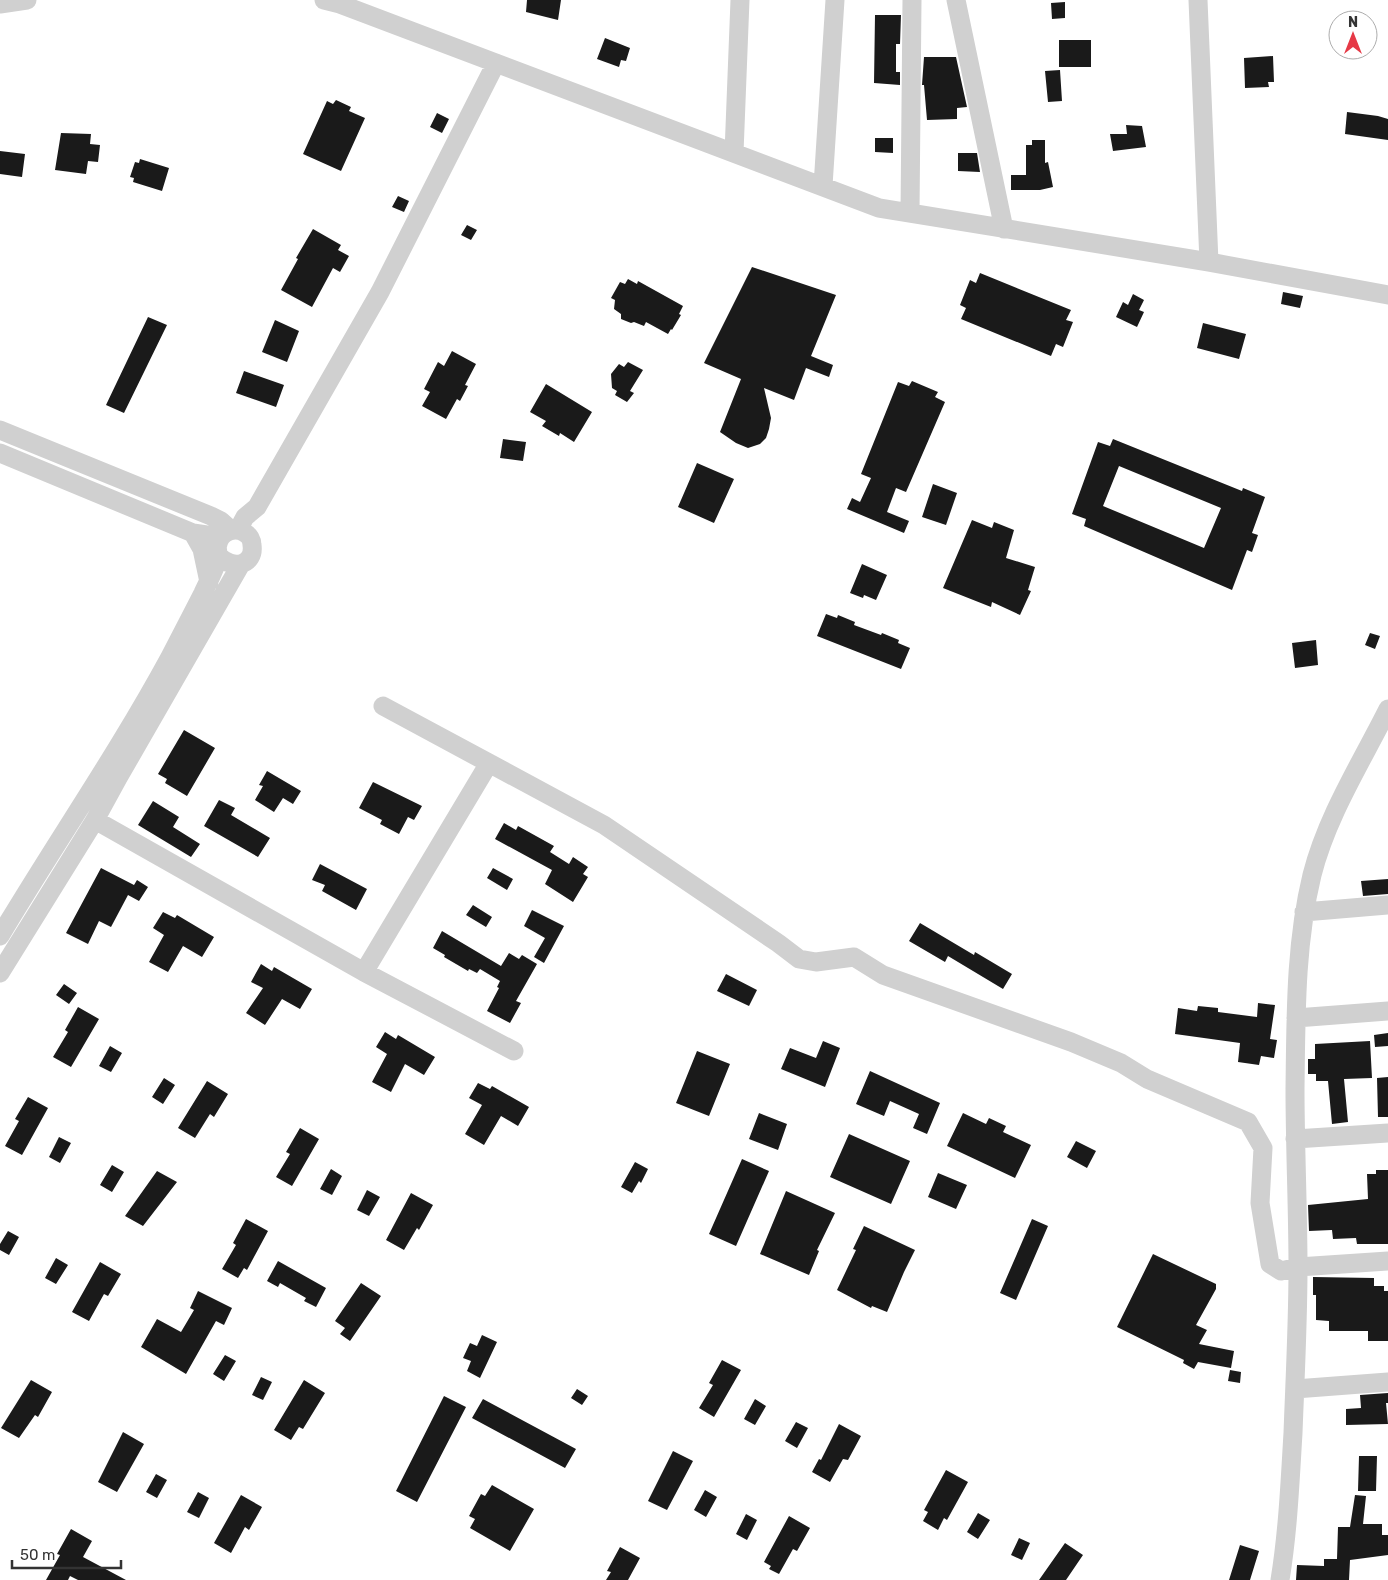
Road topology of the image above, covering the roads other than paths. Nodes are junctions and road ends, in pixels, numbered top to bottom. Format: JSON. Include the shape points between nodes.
{"nodes":[{"id":1,"x":324,"y":0,"type":"edge"},
{"id":2,"x":740,"y":0,"type":"edge"},
{"id":3,"x":835,"y":0,"type":"edge"},
{"id":4,"x":956,"y":0,"type":"edge"},
{"id":5,"x":1198,"y":0,"type":"edge"},
{"id":6,"x":916,"y":1,"type":"edge"},
{"id":7,"x":496,"y":63,"type":"junction"},
{"id":8,"x":734,"y":153,"type":"junction"},
{"id":9,"x":823,"y":186,"type":"junction"},
{"id":10,"x":910,"y":213,"type":"junction"},
{"id":11,"x":1004,"y":229,"type":"junction"},
{"id":12,"x":1209,"y":262,"type":"junction"},
{"id":13,"x":1388,"y":295,"type":"edge"},
{"id":14,"x":0,"y":430,"type":"edge"},
{"id":15,"x":0,"y":453,"type":"edge"},
{"id":16,"x":193,"y":533,"type":"junction"},
{"id":17,"x":235,"y":535,"type":"junction"},
{"id":18,"x":219,"y":556,"type":"junction"},
{"id":19,"x":241,"y":564,"type":"junction"},
{"id":20,"x":209,"y":582,"type":"junction"},
{"id":21,"x":383,"y":706,"type":"dead end"},
{"id":22,"x":1388,"y":708,"type":"edge"},
{"id":23,"x":489,"y":763,"type":"junction"},
{"id":24,"x":95,"y":820,"type":"junction"},
{"id":25,"x":1388,"y":905,"type":"edge"},
{"id":26,"x":1304,"y":912,"type":"junction"},
{"id":27,"x":0,"y":936,"type":"edge"},
{"id":28,"x":364,"y":972,"type":"junction"},
{"id":29,"x":0,"y":973,"type":"edge"},
{"id":30,"x":1388,"y":1011,"type":"edge"},
{"id":31,"x":1296,"y":1018,"type":"junction"},
{"id":32,"x":514,"y":1051,"type":"dead end"},
{"id":33,"x":1388,"y":1133,"type":"edge"},
{"id":34,"x":1295,"y":1139,"type":"junction"},
{"id":35,"x":1388,"y":1261,"type":"edge"},
{"id":36,"x":1298,"y":1267,"type":"junction"},
{"id":37,"x":1388,"y":1382,"type":"edge"},
{"id":38,"x":1294,"y":1389,"type":"junction"},
{"id":39,"x":1280,"y":1580,"type":"edge"}],
"edges":[{"from":1,"to":7,"type":"street"},
{"from":2,"to":8,"type":"street"},
{"from":3,"to":9,"type":"street"},
{"from":4,"to":11,"type":"street"},
{"from":5,"to":12,"type":"street"},
{"from":6,"to":10,"type":"street"},
{"from":7,"to":8,"type":"street"},
{"from":7,"to":17,"type":"street","via":[[380,292],[256,507],[257,524]]},
{"from":8,"to":9,"type":"street"},
{"from":9,"to":10,"type":"street","via":[[879,208]]},
{"from":10,"to":11,"type":"street"},
{"from":11,"to":12,"type":"street"},
{"from":12,"to":13,"type":"street"},
{"from":14,"to":17,"type":"street","via":[[211,516]]},
{"from":15,"to":16,"type":"street"},
{"from":16,"to":17,"type":"street"},
{"from":16,"to":20,"type":"street","via":[[202,549]]},
{"from":17,"to":18,"type":"street","via":[[218,543]]},
{"from":17,"to":19,"type":"street","via":[[253,546],[250,557]]},
{"from":18,"to":19,"type":"street","via":[[232,565]]},
{"from":18,"to":20,"type":"street"},
{"from":19,"to":24,"type":"street"},
{"from":20,"to":27,"type":"street","via":[[170,658]]},
{"from":21,"to":23,"type":"street"},
{"from":22,"to":26,"type":"street","via":[[1320,847]]},
{"from":23,"to":28,"type":"street"},
{"from":23,"to":36,"type":"street","via":[[604,825],[799,959],[816,962],[854,957],[883,975],[1071,1042],[1248,1122],[1263,1148],[1260,1203],[1270,1264],[1281,1270]]},
{"from":24,"to":28,"type":"street"},
{"from":24,"to":29,"type":"street"},
{"from":25,"to":26,"type":"street"},
{"from":26,"to":31,"type":"street"},
{"from":28,"to":32,"type":"street"},
{"from":30,"to":31,"type":"street"},
{"from":31,"to":34,"type":"street"},
{"from":33,"to":34,"type":"street"},
{"from":34,"to":36,"type":"street"},
{"from":35,"to":36,"type":"street"},
{"from":36,"to":38,"type":"street"},
{"from":37,"to":38,"type":"street"},
{"from":38,"to":39,"type":"street","via":[[1289,1502]]}]}
